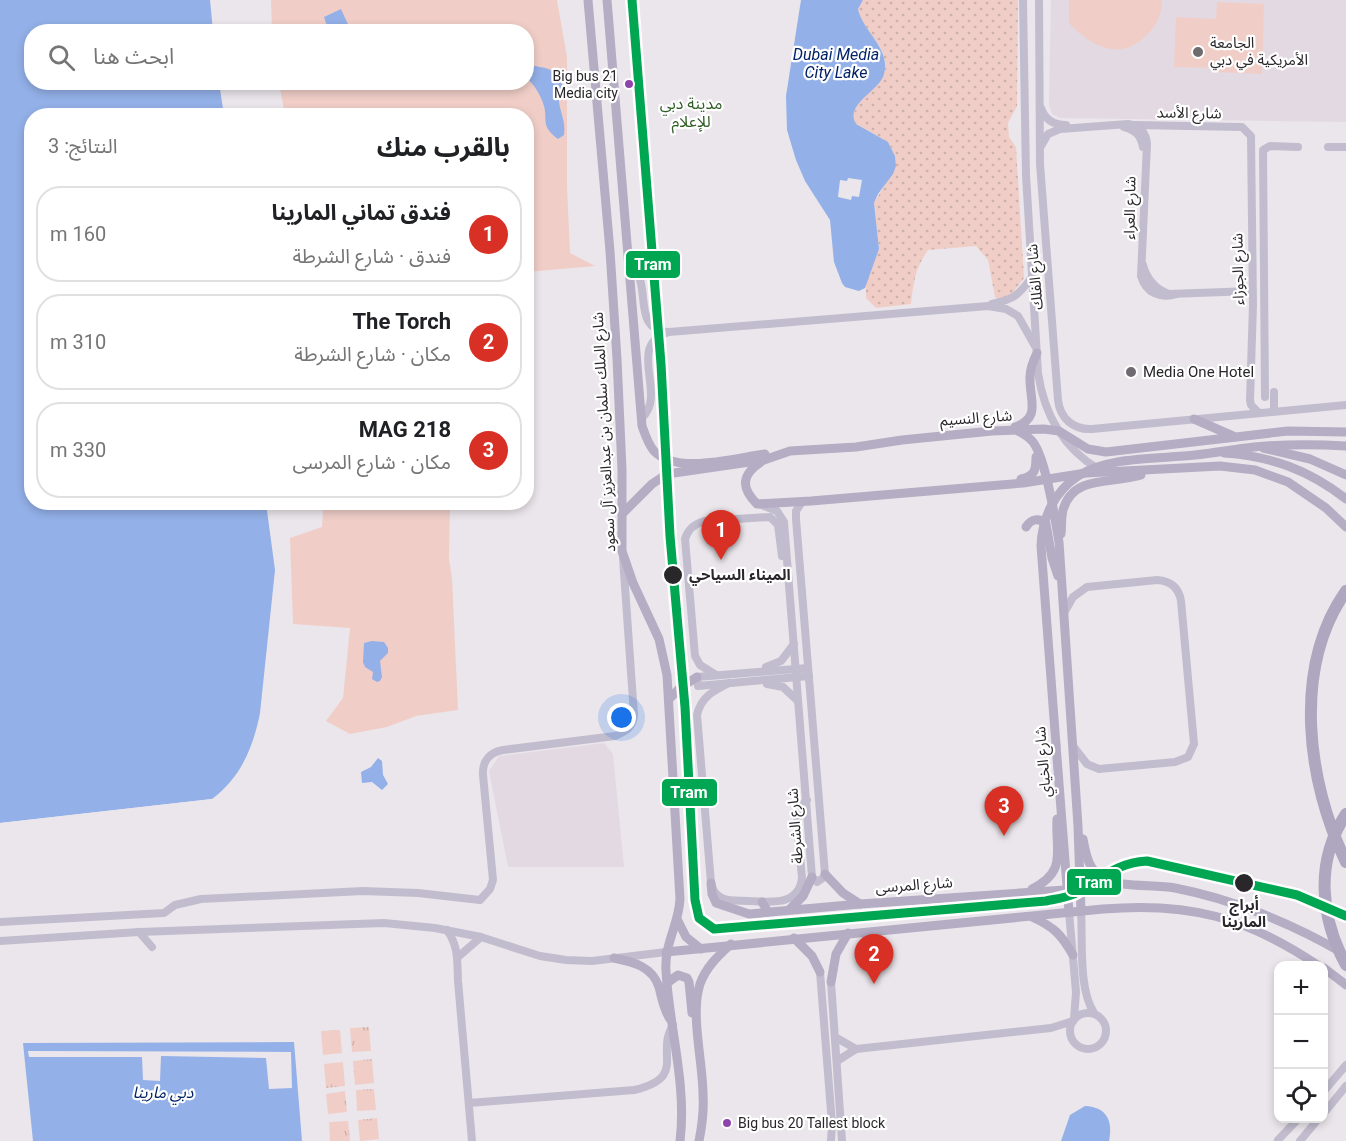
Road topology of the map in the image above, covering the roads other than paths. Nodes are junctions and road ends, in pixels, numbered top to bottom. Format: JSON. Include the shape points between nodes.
{"nodes":[{"id":1,"x":588,"y":0,"type":"edge"},
{"id":2,"x":607,"y":0,"type":"edge"},
{"id":3,"x":1023,"y":0,"type":"edge"},
{"id":4,"x":1039,"y":0,"type":"edge"},
{"id":5,"x":1040,"y":106,"type":"junction"},
{"id":6,"x":1114,"y":125,"type":"junction"},
{"id":7,"x":1136,"y":125,"type":"junction"},
{"id":8,"x":1076,"y":127,"type":"junction"},
{"id":9,"x":1242,"y":127,"type":"joint"},
{"id":10,"x":1040,"y":147,"type":"junction"},
{"id":11,"x":1298,"y":147,"type":"dead end"},
{"id":12,"x":1328,"y":147,"type":"dead end"},
{"id":13,"x":1346,"y":147,"type":"edge"},
{"id":14,"x":1145,"y":155,"type":"junction"},
{"id":15,"x":630,"y":264,"type":"junction"},
{"id":16,"x":1252,"y":266,"type":"junction"},
{"id":17,"x":1264,"y":273,"type":"junction"},
{"id":18,"x":1032,"y":277,"type":"junction"},
{"id":19,"x":1252,"y":280,"type":"junction"},
{"id":20,"x":1252,"y":291,"type":"junction"},
{"id":21,"x":988,"y":306,"type":"junction"},
{"id":22,"x":669,"y":332,"type":"junction"},
{"id":23,"x":1036,"y":350,"type":"junction"},
{"id":24,"x":1274,"y":392,"type":"dead end"},
{"id":25,"x":1265,"y":397,"type":"dead end"},
{"id":26,"x":1346,"y":405,"type":"edge"},
{"id":27,"x":1274,"y":411,"type":"junction"},
{"id":28,"x":1258,"y":412,"type":"junction"},
{"id":29,"x":1194,"y":419,"type":"junction"},
{"id":30,"x":642,"y":422,"type":"junction"},
{"id":31,"x":1010,"y":430,"type":"junction"},
{"id":32,"x":1059,"y":431,"type":"junction"},
{"id":33,"x":1345,"y":431,"type":"edge"},
{"id":34,"x":1235,"y":437,"type":"junction"},
{"id":35,"x":1211,"y":441,"type":"junction"},
{"id":36,"x":1346,"y":446,"type":"edge"},
{"id":37,"x":1037,"y":449,"type":"junction"},
{"id":38,"x":790,"y":451,"type":"junction"},
{"id":39,"x":1219,"y":453,"type":"junction"},
{"id":40,"x":764,"y":460,"type":"junction"},
{"id":41,"x":1150,"y":470,"type":"junction"},
{"id":42,"x":1107,"y":473,"type":"junction"},
{"id":43,"x":1346,"y":475,"type":"edge"},
{"id":44,"x":1046,"y":479,"type":"junction"},
{"id":45,"x":993,"y":486,"type":"junction"},
{"id":46,"x":1346,"y":499,"type":"edge"},
{"id":47,"x":802,"y":502,"type":"junction"},
{"id":48,"x":758,"y":504,"type":"junction"},
{"id":49,"x":621,"y":514,"type":"junction"},
{"id":50,"x":1026,"y":527,"type":"dead end"},
{"id":51,"x":1346,"y":527,"type":"edge"},
{"id":52,"x":1059,"y":542,"type":"junction"},
{"id":53,"x":622,"y":551,"type":"junction"},
{"id":54,"x":788,"y":565,"type":"junction"},
{"id":55,"x":1062,"y":587,"type":"junction"},
{"id":56,"x":1346,"y":591,"type":"edge"},
{"id":57,"x":1064,"y":613,"type":"junction"},
{"id":58,"x":794,"y":644,"type":"junction"},
{"id":59,"x":808,"y":672,"type":"junction"},
{"id":60,"x":741,"y":673,"type":"junction"},
{"id":61,"x":796,"y":673,"type":"junction"},
{"id":62,"x":716,"y":675,"type":"junction"},
{"id":63,"x":697,"y":677,"type":"junction"},
{"id":64,"x":751,"y":681,"type":"junction"},
{"id":65,"x":729,"y":683,"type":"junction"},
{"id":66,"x":669,"y":699,"type":"junction"},
{"id":67,"x":798,"y":701,"type":"junction"},
{"id":68,"x":1073,"y":746,"type":"junction"},
{"id":69,"x":807,"y":800,"type":"junction"},
{"id":70,"x":1061,"y":802,"type":"junction"},
{"id":71,"x":1346,"y":814,"type":"edge"},
{"id":72,"x":1078,"y":826,"type":"junction"},
{"id":73,"x":1346,"y":862,"type":"edge"},
{"id":74,"x":825,"y":874,"type":"junction"},
{"id":75,"x":812,"y":878,"type":"junction"},
{"id":76,"x":711,"y":883,"type":"junction"},
{"id":77,"x":1067,"y":889,"type":"junction"},
{"id":78,"x":1080,"y":889,"type":"junction"},
{"id":79,"x":1027,"y":891,"type":"junction"},
{"id":80,"x":762,"y":902,"type":"junction"},
{"id":81,"x":860,"y":904,"type":"junction"},
{"id":82,"x":789,"y":909,"type":"junction"},
{"id":83,"x":1081,"y":911,"type":"junction"},
{"id":84,"x":768,"y":912,"type":"junction"},
{"id":85,"x":1069,"y":912,"type":"junction"},
{"id":86,"x":1030,"y":916,"type":"junction"},
{"id":87,"x":677,"y":919,"type":"junction"},
{"id":88,"x":0,"y":922,"type":"edge"},
{"id":89,"x":447,"y":930,"type":"junction"},
{"id":90,"x":139,"y":932,"type":"junction"},
{"id":91,"x":848,"y":933,"type":"junction"},
{"id":92,"x":481,"y":937,"type":"junction"},
{"id":93,"x":794,"y":938,"type":"junction"},
{"id":94,"x":0,"y":941,"type":"edge"},
{"id":95,"x":731,"y":944,"type":"junction"},
{"id":96,"x":152,"y":946,"type":"dead end"},
{"id":97,"x":701,"y":949,"type":"junction"},
{"id":98,"x":666,"y":952,"type":"junction"},
{"id":99,"x":1073,"y":955,"type":"junction"},
{"id":100,"x":1346,"y":955,"type":"edge"},
{"id":101,"x":458,"y":957,"type":"junction"},
{"id":102,"x":614,"y":958,"type":"junction"},
{"id":103,"x":1311,"y":961,"type":"edge"},
{"id":104,"x":1346,"y":965,"type":"edge"},
{"id":105,"x":820,"y":972,"type":"joint"},
{"id":106,"x":1328,"y":972,"type":"edge"},
{"id":107,"x":831,"y":982,"type":"joint"},
{"id":108,"x":667,"y":984,"type":"junction"},
{"id":109,"x":1346,"y":985,"type":"edge"},
{"id":110,"x":1094,"y":1013,"type":"junction"},
{"id":111,"x":697,"y":1015,"type":"junction"},
{"id":112,"x":1074,"y":1020,"type":"junction"},
{"id":113,"x":672,"y":1024,"type":"junction"},
{"id":114,"x":1051,"y":1028,"type":"junction"},
{"id":115,"x":1071,"y":1036,"type":"junction"},
{"id":116,"x":835,"y":1037,"type":"junction"},
{"id":117,"x":856,"y":1049,"type":"junction"},
{"id":118,"x":837,"y":1061,"type":"junction"},
{"id":119,"x":1346,"y":1065,"type":"edge"},
{"id":120,"x":1328,"y":1085,"type":"edge"},
{"id":121,"x":1346,"y":1086,"type":"edge"},
{"id":122,"x":469,"y":1103,"type":"junction"},
{"id":123,"x":1328,"y":1107,"type":"edge"},
{"id":124,"x":1295,"y":1123,"type":"edge"},
{"id":125,"x":1316,"y":1123,"type":"edge"},
{"id":126,"x":472,"y":1141,"type":"edge"},
{"id":127,"x":680,"y":1141,"type":"edge"},
{"id":128,"x":699,"y":1141,"type":"edge"},
{"id":129,"x":831,"y":1141,"type":"edge"},
{"id":130,"x":842,"y":1141,"type":"edge"},
{"id":131,"x":1279,"y":1141,"type":"edge"},
{"id":132,"x":1300,"y":1141,"type":"edge"}],
"edges":[{"from":1,"to":49,"type":"main road","name":"شارع الملك سلمان بن عبدالعزيز آل سعود","via":[[617,359]]},
{"from":2,"to":15,"type":"main road"},
{"from":3,"to":18,"type":"street","name":"شارع الفلك"},
{"from":4,"to":5,"type":"street","name":"شارع الفلك"},
{"from":5,"to":8,"type":"street","via":[[1054,123]]},
{"from":5,"to":10,"type":"street","name":"شارع الفلك"},
{"from":6,"to":7,"type":"street"},
{"from":6,"to":8,"type":"street"},
{"from":6,"to":14,"type":"street","name":"شارع العراء","via":[[1135,131]]},
{"from":7,"to":9,"type":"street","name":"شارع الأسد"},
{"from":7,"to":14,"type":"street","name":"شارع العراء","via":[[1146,136]]},
{"from":8,"to":10,"type":"street","via":[[1048,134]]},
{"from":9,"to":16,"type":"street","name":"شارع الجوزاء","via":[[1252,143]]},
{"from":10,"to":29,"type":"street","name":"شارع الفلك","via":[[1062,414],[1073,425],[1087,429]]},
{"from":11,"to":17,"type":"street","via":[[1270,146],[1263,150]]},
{"from":12,"to":13,"type":"street"},
{"from":14,"to":20,"type":"street","name":"شارع العراء","via":[[1141,276],[1148,289],[1161,296]]},
{"from":15,"to":22,"type":"street","via":[[639,274],[649,323]]},
{"from":15,"to":30,"type":"main road"},
{"from":16,"to":17,"type":"street"},
{"from":16,"to":19,"type":"street","name":"شارع الجوزاء"},
{"from":17,"to":19,"type":"street"},
{"from":17,"to":25,"type":"street"},
{"from":18,"to":21,"type":"street","via":[[1014,297]]},
{"from":18,"to":23,"type":"street","name":"شارع الفلك"},
{"from":19,"to":20,"type":"street","name":"شارع الجوزاء"},
{"from":20,"to":28,"type":"street","name":"شارع الجوزاء","via":[[1251,405]]},
{"from":21,"to":22,"type":"street"},
{"from":21,"to":23,"type":"street","via":[[1018,316]]},
{"from":22,"to":30,"type":"street","via":[[658,336],[649,349],[651,400]]},
{"from":23,"to":31,"type":"main road","via":[[1030,378],[1031,415],[1024,424]]},
{"from":23,"to":32,"type":"street","name":"شارع الفلك","via":[[1043,398]]},
{"from":24,"to":27,"type":"street"},
{"from":26,"to":27,"type":"street"},
{"from":27,"to":28,"type":"street"},
{"from":28,"to":29,"type":"street"},
{"from":29,"to":34,"type":"main road"},
{"from":30,"to":38,"type":"main road","via":[[654,452],[678,464]]},
{"from":31,"to":32,"type":"main road","name":"شارع النسيم"},
{"from":31,"to":37,"type":"main road","via":[[1028,437]]},
{"from":31,"to":38,"type":"main road","name":"شارع النسيم"},
{"from":32,"to":35,"type":"main road","via":[[1083,447],[1100,452]]},
{"from":32,"to":42,"type":"street","name":"شارع الفلك","via":[[1083,459]]},
{"from":33,"to":34,"type":"main road","via":[[1307,430]]},
{"from":34,"to":35,"type":"main road"},
{"from":35,"to":43,"type":"main road","via":[[1298,456]]},
{"from":36,"to":39,"type":"main road","bridge":true,"via":[[1254,447]]},
{"from":37,"to":44,"type":"main road","name":"شارع الخياي"},
{"from":37,"to":45,"type":"main road","via":[[1032,475]]},
{"from":38,"to":40,"type":"main road","name":"شارع النسيم"},
{"from":39,"to":46,"type":"main road","bridge":true,"via":[[1283,463],[1315,477]]},
{"from":39,"to":70,"type":"main road","name":"شارع الخياي","bridge":true,"via":[[1102,465],[1064,489],[1045,520],[1041,546]]},
{"from":40,"to":48,"type":"main road","via":[[752,468],[745,481],[748,495]]},
{"from":40,"to":49,"type":"main road","name":"شارع النسيم","via":[[667,474]]},
{"from":41,"to":42,"type":"main road"},
{"from":41,"to":51,"type":"main road","via":[[1220,466],[1266,474],[1299,488]]},
{"from":41,"to":52,"type":"main road","via":[[1132,478],[1092,483],[1078,489],[1065,506]]},
{"from":42,"to":44,"type":"main road"},
{"from":44,"to":45,"type":"main road"},
{"from":44,"to":52,"type":"main road","name":"شارع الخياي"},
{"from":45,"to":47,"type":"main road"},
{"from":47,"to":48,"type":"main road"},
{"from":47,"to":59,"type":"street","name":"شارع الشرطة","via":[[795,519]]},
{"from":48,"to":54,"type":"street","name":"شارع الشرطة","via":[[777,511],[783,519]]},
{"from":49,"to":53,"type":"main road","name":"شارع الملك سلمان بن عبدالعزيز آل سعود"},
{"from":50,"to":55,"type":"main road","via":[[1035,520],[1047,526]]},
{"from":52,"to":55,"type":"main road","name":"شارع الخياي"},
{"from":53,"to":66,"type":"main road","name":"شارع الملك سلمان بن عبدالعزيز آل سعود","via":[[659,639]]},
{"from":53,"to":88,"type":"street","via":[[633,723],[615,736],[499,750],[487,758],[482,770],[493,880],[480,900],[418,892],[363,891],[201,899],[164,913]]},
{"from":54,"to":58,"type":"street","name":"شارع الشرطة"},
{"from":54,"to":62,"type":"street","via":[[783,559],[778,525],[770,518],[704,521],[687,532],[695,656]]},
{"from":55,"to":57,"type":"main road","name":"شارع الخياي"},
{"from":56,"to":73,"type":"highway","via":[[1329,620],[1321,645],[1312,698],[1313,753],[1324,807]]},
{"from":57,"to":68,"type":"main road","name":"شارع الخياي"},
{"from":57,"to":68,"type":"street","via":[[1073,597],[1087,587],[1157,580],[1174,585],[1181,601],[1194,744],[1188,757],[1175,762],[1105,769],[1087,764]]},
{"from":58,"to":60,"type":"street","via":[[777,664]]},
{"from":58,"to":61,"type":"street","name":"شارع الشرطة"},
{"from":59,"to":61,"type":"street"},
{"from":59,"to":74,"type":"street","name":"شارع الشرطة"},
{"from":60,"to":61,"type":"street"},
{"from":60,"to":62,"type":"street"},
{"from":61,"to":64,"type":"street"},
{"from":61,"to":67,"type":"street","name":"شارع الشرطة"},
{"from":62,"to":63,"type":"street"},
{"from":63,"to":65,"type":"street","via":[[698,686]]},
{"from":63,"to":66,"type":"main road"},
{"from":64,"to":65,"type":"street"},
{"from":64,"to":67,"type":"street","via":[[780,685]]},
{"from":65,"to":76,"type":"street","via":[[706,696],[698,715]]},
{"from":66,"to":87,"type":"main road","name":"شارع الملك سلمان بن عبدالعزيز آل سعود","via":[[680,892]]},
{"from":67,"to":69,"type":"street","name":"شارع الشرطة"},
{"from":68,"to":72,"type":"main road","name":"شارع الخياي"},
{"from":69,"to":75,"type":"street","name":"شارع الشرطة"},
{"from":69,"to":80,"type":"street","via":[[800,805],[796,818],[800,887],[788,899]]},
{"from":70,"to":77,"type":"main road","name":"شارع الخياي"},
{"from":70,"to":79,"type":"main road","via":[[1056,866],[1048,879]]},
{"from":71,"to":104,"type":"highway","bridge":true,"via":[[1330,848],[1324,892],[1330,930]]},
{"from":72,"to":78,"type":"main road","name":"شارع الخياي"},
{"from":72,"to":100,"type":"main road","via":[[1089,864],[1100,877],[1115,883],[1156,885],[1202,894],[1277,921]]},
{"from":74,"to":75,"type":"street","name":"شارع الشرطة","via":[[817,882]]},
{"from":74,"to":81,"type":"main road"},
{"from":75,"to":82,"type":"main road","via":[[803,896]]},
{"from":76,"to":80,"type":"street","via":[[722,898]]},
{"from":76,"to":84,"type":"main road","name":"شارع المرسى","via":[[716,903],[749,914]]},
{"from":77,"to":78,"type":"main road","name":"شارع المرسى"},
{"from":77,"to":79,"type":"main road","name":"شارع المرسى"},
{"from":77,"to":85,"type":"main road","name":"شارع الخياي"},
{"from":78,"to":83,"type":"main road","name":"شارع الخياي"},
{"from":79,"to":81,"type":"main road","name":"شارع المرسى"},
{"from":80,"to":84,"type":"main road"},
{"from":81,"to":82,"type":"main road","name":"شارع المرسى"},
{"from":82,"to":84,"type":"main road","name":"شارع المرسى"},
{"from":83,"to":85,"type":"main road"},
{"from":83,"to":103,"type":"main road","via":[[1148,906],[1200,912],[1248,927]]},
{"from":83,"to":110,"type":"street","name":"شارع الخياي","via":[[1085,985]]},
{"from":85,"to":86,"type":"main road"},
{"from":85,"to":99,"type":"street","name":"شارع الخياي"},
{"from":86,"to":91,"type":"main road"},
{"from":86,"to":99,"type":"main road","via":[[1059,932]]},
{"from":87,"to":97,"type":"main road","via":[[686,937]]},
{"from":87,"to":98,"type":"main road","name":"شارع الملك سلمان بن عبدالعزيز آل سعود"},
{"from":89,"to":90,"type":"street","via":[[384,923]]},
{"from":89,"to":92,"type":"street"},
{"from":89,"to":101,"type":"street"},
{"from":90,"to":94,"type":"street"},
{"from":90,"to":96,"type":"street"},
{"from":91,"to":93,"type":"main road"},
{"from":91,"to":107,"type":"main road","via":[[836,954]]},
{"from":92,"to":101,"type":"street"},
{"from":92,"to":102,"type":"street","via":[[553,958]]},
{"from":93,"to":95,"type":"main road"},
{"from":93,"to":105,"type":"main road","via":[[812,956]]},
{"from":95,"to":97,"type":"main road"},
{"from":95,"to":111,"type":"main road","via":[[703,976]]},
{"from":97,"to":98,"type":"main road"},
{"from":98,"to":102,"type":"street"},
{"from":98,"to":108,"type":"main road","name":"شارع الملك سلمان بن عبدالعزيز آل سعود"},
{"from":99,"to":112,"type":"street","name":"شارع الخياي"},
{"from":101,"to":122,"type":"street"},
{"from":102,"to":113,"type":"main road","via":[[638,964],[651,974]]},
{"from":105,"to":129,"type":"street"},
{"from":106,"to":109,"type":"main road"},
{"from":107,"to":116,"type":"street"},
{"from":108,"to":111,"type":"main road","via":[[678,975],[687,978],[691,1009]]},
{"from":108,"to":113,"type":"main road","name":"شارع الملك سلمان بن عبدالعزيز آل سعود"},
{"from":110,"to":112,"type":"street"},
{"from":110,"to":115,"type":"street","via":[[1107,1030],[1100,1046],[1082,1048]]},
{"from":111,"to":128,"type":"main road","via":[[703,1095]]},
{"from":112,"to":114,"type":"street"},
{"from":112,"to":115,"type":"street"},
{"from":113,"to":122,"type":"street","via":[[667,1038],[666,1069],[648,1086]]},
{"from":113,"to":127,"type":"main road","name":"شارع الملك سلمان بن عبدالعزيز آل سعود","via":[[681,1091]]},
{"from":114,"to":115,"type":"street"},
{"from":114,"to":117,"type":"street"},
{"from":116,"to":117,"type":"street"},
{"from":116,"to":118,"type":"street"},
{"from":117,"to":118,"type":"street"},
{"from":118,"to":130,"type":"street"},
{"from":119,"to":120,"type":"street"},
{"from":121,"to":123,"type":"street"},
{"from":122,"to":126,"type":"street"},
{"from":124,"to":131,"type":"street"},
{"from":125,"to":132,"type":"street"}]}
